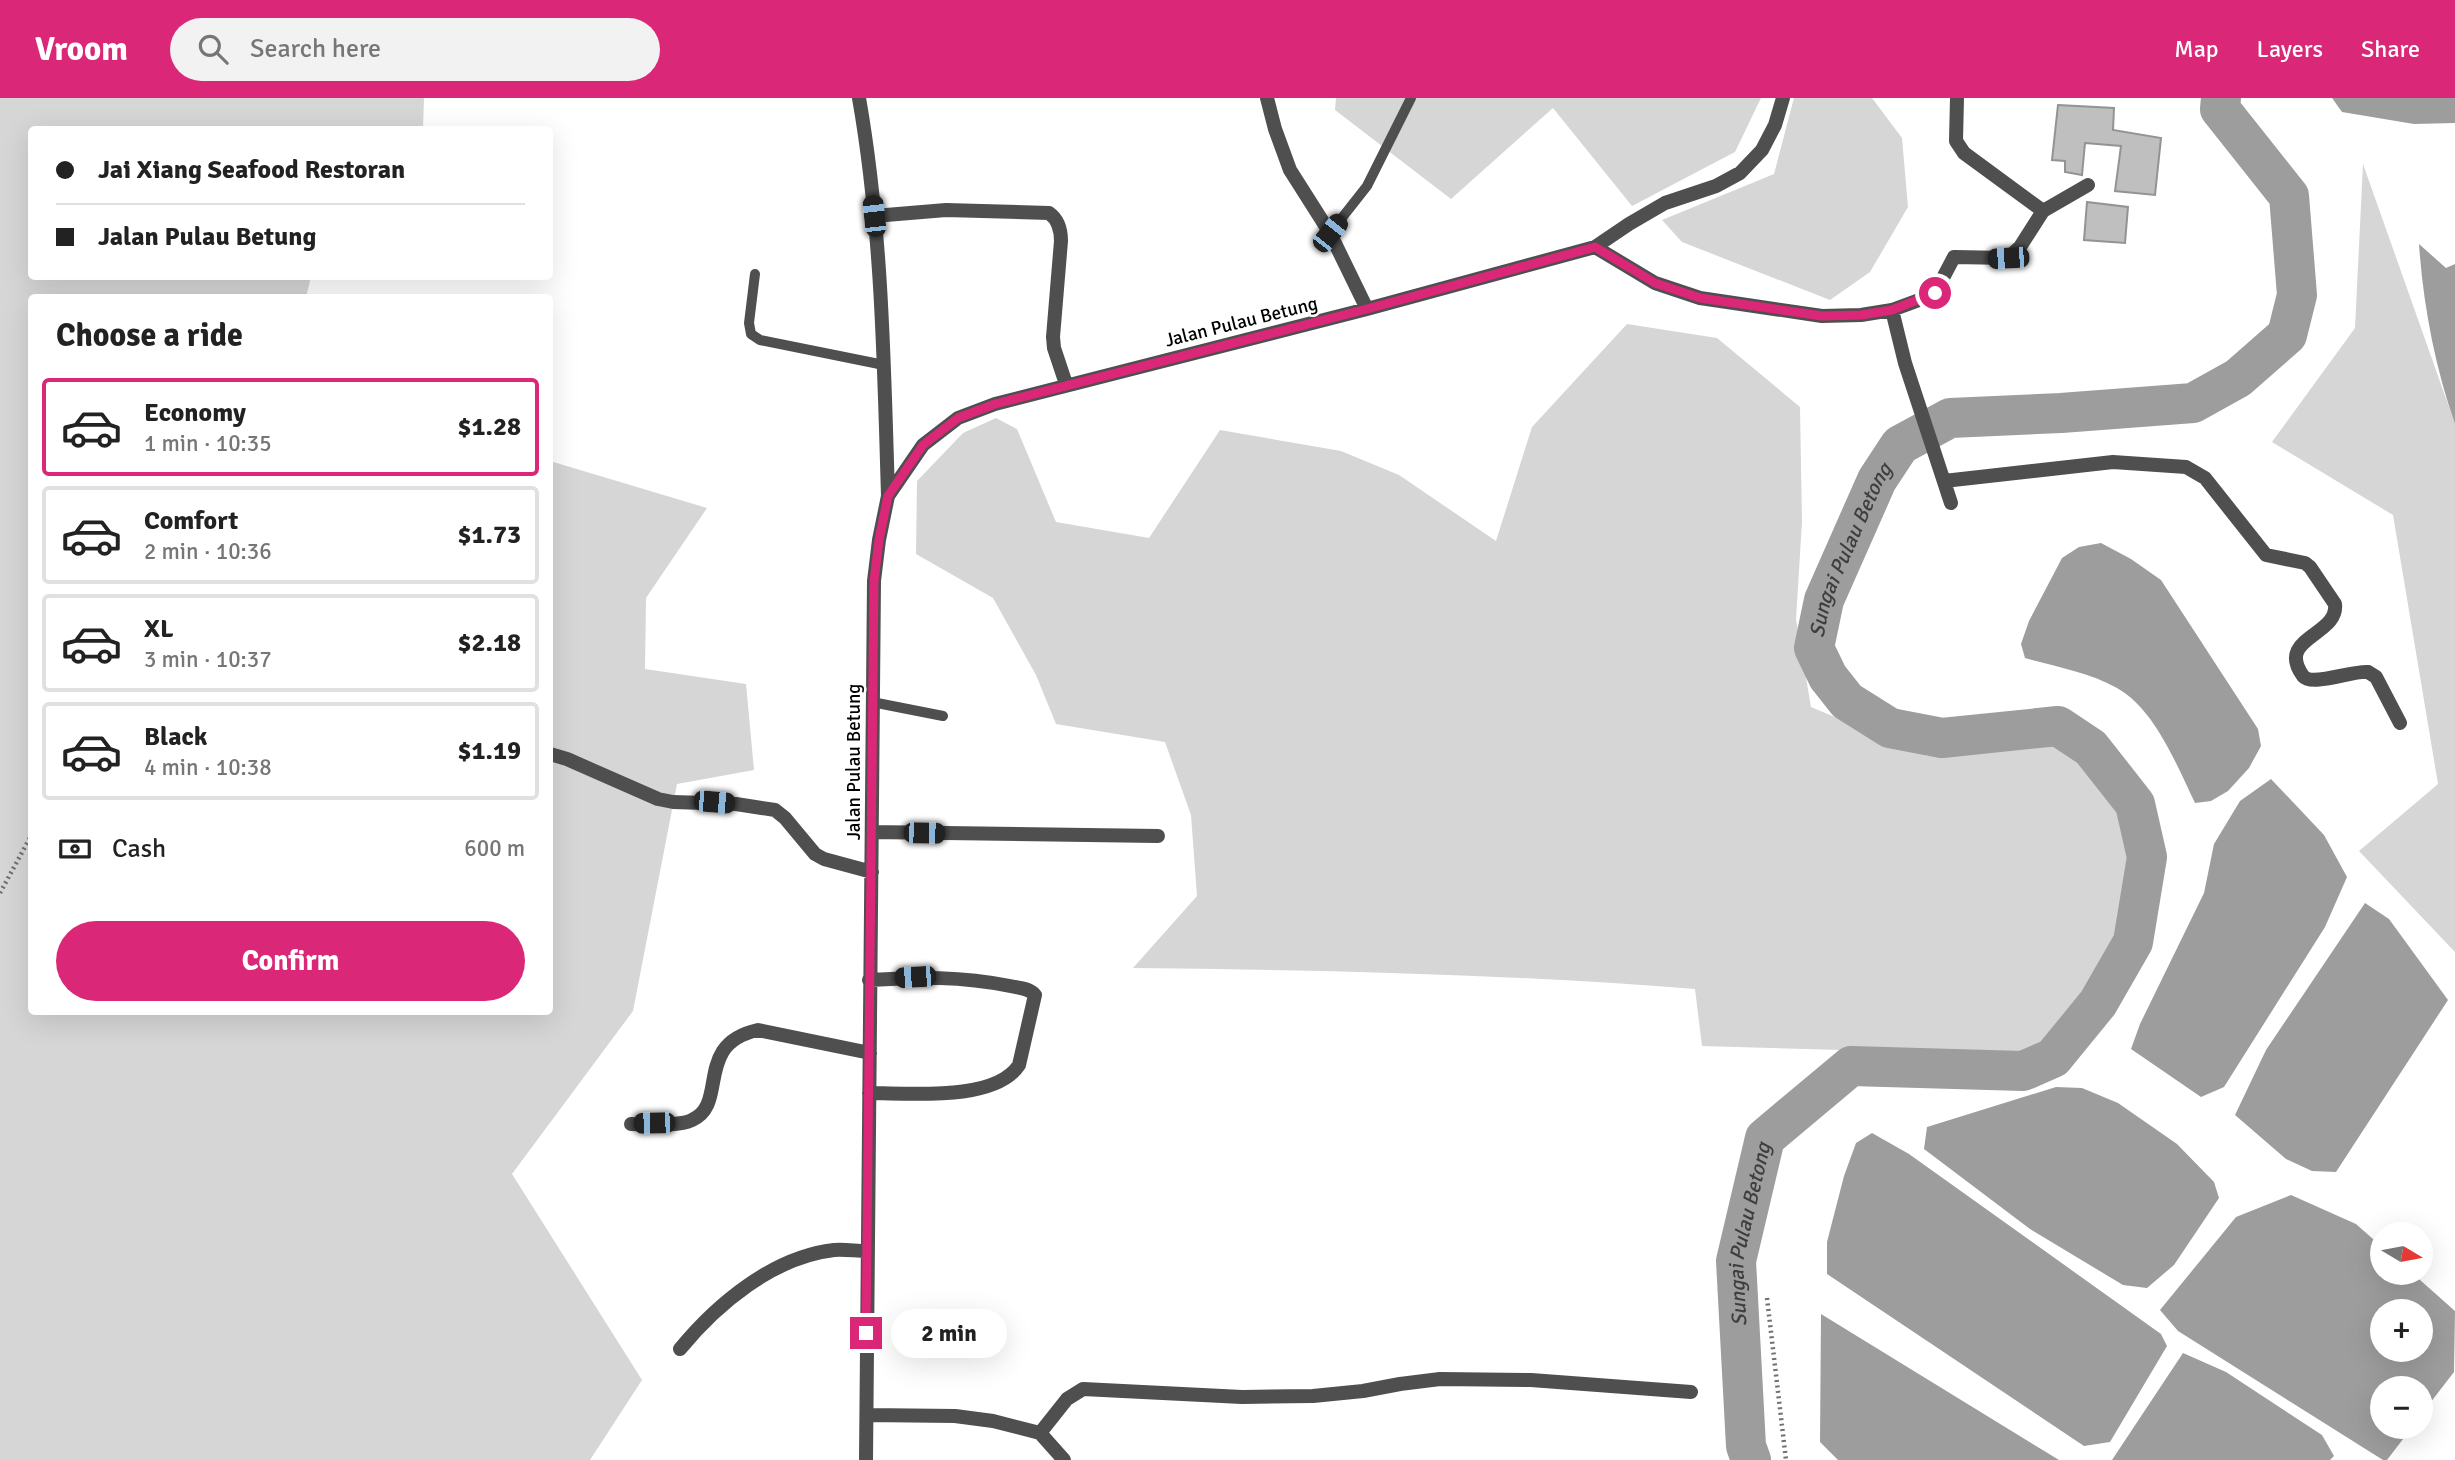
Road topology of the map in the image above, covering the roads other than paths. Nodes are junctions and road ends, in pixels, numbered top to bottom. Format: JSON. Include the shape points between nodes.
{"nodes":[{"id":1,"x":859,"y":98,"type":"edge"},
{"id":2,"x":1267,"y":98,"type":"edge"},
{"id":3,"x":1412,"y":98,"type":"edge"},
{"id":4,"x":1783,"y":98,"type":"edge"},
{"id":5,"x":1957,"y":98,"type":"edge"},
{"id":6,"x":2088,"y":185,"type":"dead end"},
{"id":7,"x":2043,"y":211,"type":"junction"},
{"id":8,"x":874,"y":216,"type":"junction"},
{"id":9,"x":1330,"y":233,"type":"junction"},
{"id":10,"x":1595,"y":247,"type":"junction"},
{"id":11,"x":755,"y":274,"type":"dead end"},
{"id":12,"x":1367,"y":309,"type":"junction"},
{"id":13,"x":1892,"y":310,"type":"junction"},
{"id":14,"x":884,"y":365,"type":"junction"},
{"id":15,"x":1066,"y":384,"type":"junction"},
{"id":16,"x":1942,"y":477,"type":"junction"},
{"id":17,"x":888,"y":496,"type":"junction"},
{"id":18,"x":1951,"y":503,"type":"dead end"},
{"id":19,"x":872,"y":702,"type":"junction"},
{"id":20,"x":943,"y":716,"type":"dead end"},
{"id":21,"x":2400,"y":723,"type":"dead end"},
{"id":22,"x":553,"y":755,"type":"edge"},
{"id":23,"x":872,"y":832,"type":"junction"},
{"id":24,"x":1158,"y":835,"type":"dead end"},
{"id":25,"x":872,"y":872,"type":"junction"},
{"id":26,"x":869,"y":980,"type":"junction"},
{"id":27,"x":870,"y":1054,"type":"junction"},
{"id":28,"x":869,"y":1093,"type":"junction"},
{"id":29,"x":631,"y":1124,"type":"dead end"},
{"id":30,"x":866,"y":1251,"type":"junction"},
{"id":31,"x":680,"y":1349,"type":"dead end"},
{"id":32,"x":1691,"y":1392,"type":"dead end"},
{"id":33,"x":867,"y":1415,"type":"junction"},
{"id":34,"x":1040,"y":1433,"type":"junction"},
{"id":35,"x":866,"y":1460,"type":"edge"},
{"id":36,"x":1064,"y":1460,"type":"edge"}],
"edges":[{"from":1,"to":8,"type":"street"},
{"from":2,"to":9,"type":"street","via":[[1290,170]]},
{"from":3,"to":9,"type":"lane","via":[[1367,186]]},
{"from":4,"to":10,"type":"street","via":[[1762,150],[1740,173],[1665,203]]},
{"from":5,"to":7,"type":"street","via":[[1956,141],[1964,153]]},
{"from":6,"to":7,"type":"street"},
{"from":7,"to":13,"type":"street","via":[[2008,258],[1954,257],[1935,293]]},
{"from":8,"to":14,"type":"street"},
{"from":8,"to":15,"type":"street","via":[[960,210],[1049,213],[1054,217],[1061,241],[1053,337]]},
{"from":9,"to":12,"type":"street"},
{"from":10,"to":12,"type":"street","name":"Jalan Pulau Betung"},
{"from":10,"to":13,"type":"street","via":[[1655,283],[1700,298],[1822,316]]},
{"from":11,"to":14,"type":"lane","via":[[751,334],[760,340]]},
{"from":12,"to":15,"type":"street","name":"Jalan Pulau Betung"},
{"from":13,"to":16,"type":"street"},
{"from":14,"to":17,"type":"street"},
{"from":15,"to":17,"type":"street","name":"Jalan Pulau Betung","via":[[958,418],[923,445]]},
{"from":16,"to":18,"type":"street"},
{"from":16,"to":21,"type":"street","via":[[2113,462],[2172,464],[2198,473],[2266,555],[2310,567],[2335,604],[2330,621],[2299,648],[2296,660],[2304,677],[2316,680],[2363,671],[2372,674]]},
{"from":17,"to":19,"type":"street","name":"Jalan Pulau Betung","via":[[874,581]]},
{"from":19,"to":20,"type":"lane"},
{"from":19,"to":23,"type":"street","name":"Jalan Pulau Betung"},
{"from":22,"to":25,"type":"street","via":[[658,799],[775,810],[815,854]]},
{"from":23,"to":24,"type":"street"},
{"from":23,"to":25,"type":"street","name":"Jalan Pulau Betung"},
{"from":25,"to":26,"type":"street","name":"Jalan Pulau Betung"},
{"from":26,"to":27,"type":"street","name":"Jalan Pulau Betung"},
{"from":26,"to":28,"type":"street","via":[[942,976],[1030,990],[1034,995],[1013,1074],[974,1090]]},
{"from":27,"to":28,"type":"street","name":"Jalan Pulau Betung"},
{"from":27,"to":29,"type":"street","via":[[758,1030],[740,1034],[726,1045],[718,1061],[701,1114],[690,1121]]},
{"from":28,"to":30,"type":"street","name":"Jalan Pulau Betung"},
{"from":30,"to":31,"type":"street","via":[[834,1250],[777,1268],[700,1325]]},
{"from":30,"to":33,"type":"street","name":"Jalan Pulau Betung"},
{"from":32,"to":34,"type":"street","via":[[1531,1380],[1440,1379],[1313,1396],[1242,1398],[1083,1389],[1067,1399]]},
{"from":33,"to":34,"type":"street","via":[[956,1416]]},
{"from":33,"to":35,"type":"street","name":"Jalan Pulau Betung"},
{"from":34,"to":36,"type":"street"}]}
